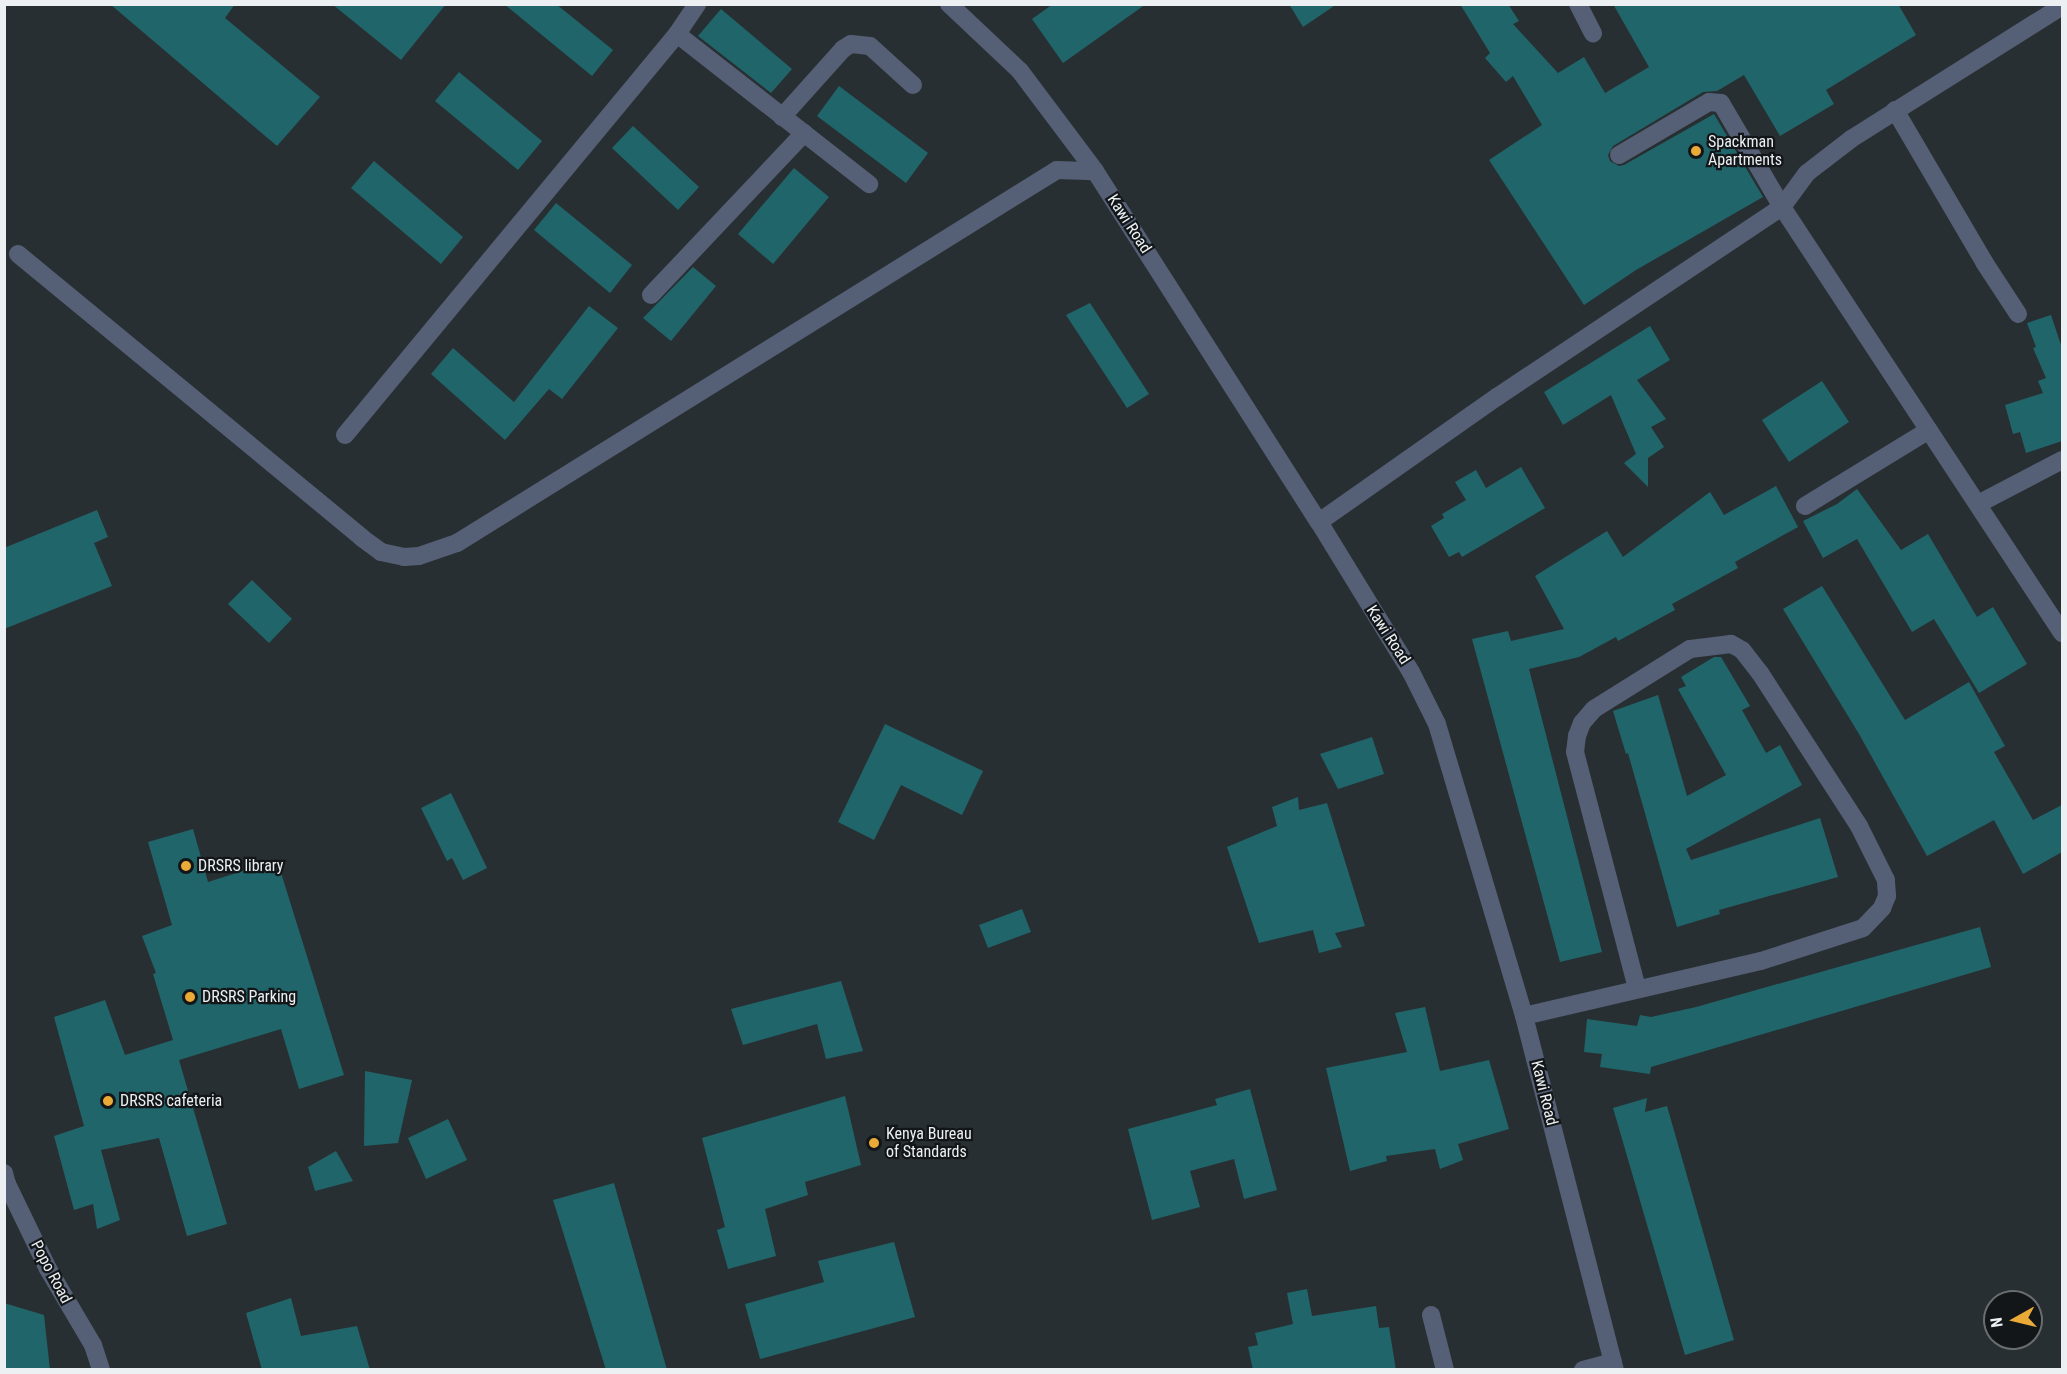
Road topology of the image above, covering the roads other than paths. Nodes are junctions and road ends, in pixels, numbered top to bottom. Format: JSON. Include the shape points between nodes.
{"nodes":[{"id":1,"x":697,"y":4,"type":"edge"},
{"id":2,"x":949,"y":4,"type":"edge"},
{"id":3,"x":1578,"y":4,"type":"edge"},
{"id":4,"x":2062,"y":6,"type":"edge"},
{"id":5,"x":1593,"y":33,"type":"dead end"},
{"id":6,"x":678,"y":34,"type":"junction"},
{"id":7,"x":913,"y":85,"type":"dead end"},
{"id":8,"x":1895,"y":110,"type":"junction"},
{"id":9,"x":782,"y":117,"type":"junction"},
{"id":10,"x":804,"y":133,"type":"junction"},
{"id":11,"x":1619,"y":155,"type":"dead end"},
{"id":12,"x":1095,"y":171,"type":"junction"},
{"id":13,"x":868,"y":184,"type":"dead end"},
{"id":14,"x":1782,"y":207,"type":"junction"},
{"id":15,"x":18,"y":254,"type":"dead end"},
{"id":16,"x":651,"y":295,"type":"dead end"},
{"id":17,"x":2018,"y":314,"type":"dead end"},
{"id":18,"x":1929,"y":430,"type":"junction"},
{"id":19,"x":345,"y":435,"type":"dead end"},
{"id":20,"x":2062,"y":460,"type":"edge"},
{"id":21,"x":1978,"y":504,"type":"junction"},
{"id":22,"x":1805,"y":506,"type":"dead end"},
{"id":23,"x":1319,"y":522,"type":"junction"},
{"id":24,"x":2062,"y":633,"type":"edge"},
{"id":25,"x":1636,"y":989,"type":"junction"},
{"id":26,"x":1524,"y":1016,"type":"junction"},
{"id":27,"x":4,"y":1173,"type":"edge"},
{"id":28,"x":1431,"y":1315,"type":"dead end"},
{"id":29,"x":1614,"y":1366,"type":"edge"},
{"id":30,"x":101,"y":1370,"type":"edge"},
{"id":31,"x":1445,"y":1370,"type":"edge"},
{"id":32,"x":1582,"y":1370,"type":"edge"}],
"edges":[{"from":1,"to":6,"type":"street"},
{"from":2,"to":12,"type":"street","name":"Kawi Road","via":[[1020,71]]},
{"from":3,"to":5,"type":"street"},
{"from":4,"to":8,"type":"street"},
{"from":6,"to":9,"type":"street"},
{"from":6,"to":19,"type":"street"},
{"from":7,"to":9,"type":"street","via":[[870,46],[851,44]]},
{"from":8,"to":14,"type":"street","via":[[1807,173]]},
{"from":8,"to":17,"type":"street"},
{"from":9,"to":10,"type":"street"},
{"from":10,"to":13,"type":"street"},
{"from":10,"to":16,"type":"street"},
{"from":11,"to":14,"type":"street","via":[[1709,102],[1721,103]]},
{"from":12,"to":15,"type":"street","via":[[1057,170],[457,543],[419,556],[381,552],[362,538]]},
{"from":12,"to":23,"type":"street","name":"Kawi Road"},
{"from":14,"to":18,"type":"street"},
{"from":14,"to":23,"type":"street"},
{"from":18,"to":21,"type":"street"},
{"from":18,"to":22,"type":"street"},
{"from":20,"to":21,"type":"street"},
{"from":21,"to":24,"type":"street"},
{"from":23,"to":26,"type":"street","name":"Kawi Road","via":[[1412,672],[1437,724]]},
{"from":25,"to":25,"type":"street","via":[[1761,961],[1844,936],[1869,922],[1887,896],[1880,865],[1859,826],[1760,673],[1743,650],[1731,644],[1690,649],[1594,709],[1577,736],[1575,753]]},
{"from":25,"to":26,"type":"street"},
{"from":26,"to":29,"type":"street","name":"Kawi Road"},
{"from":27,"to":30,"type":"street","name":"Popo Road","via":[[43,1258],[93,1345]]},
{"from":28,"to":31,"type":"street"},
{"from":29,"to":32,"type":"street"}]}
